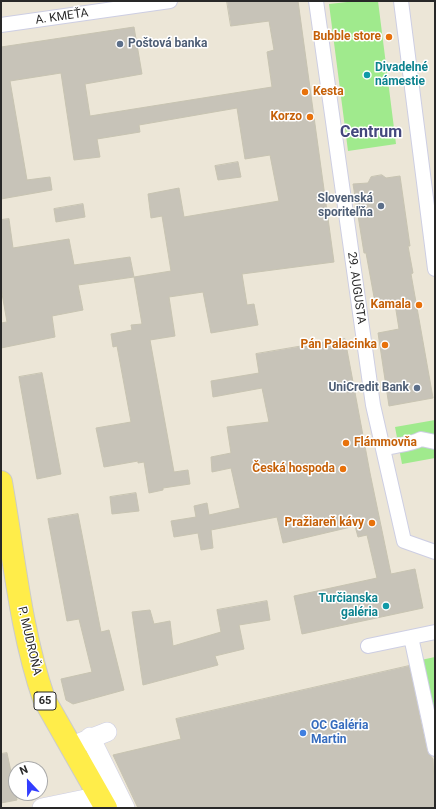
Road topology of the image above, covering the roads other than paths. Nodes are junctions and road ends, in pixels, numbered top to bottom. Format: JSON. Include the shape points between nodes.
{"nodes":[{"id":1,"x":170,"y":1,"type":"edge"},
{"id":2,"x":316,"y":1,"type":"edge"},
{"id":3,"x":401,"y":1,"type":"edge"},
{"id":4,"x":1,"y":26,"type":"edge"},
{"id":5,"x":435,"y":269,"type":"edge"},
{"id":6,"x":435,"y":442,"type":"edge"},
{"id":7,"x":383,"y":449,"type":"junction"},
{"id":8,"x":1,"y":482,"type":"edge"},
{"id":9,"x":435,"y":552,"type":"edge"},
{"id":10,"x":435,"y":632,"type":"edge"},
{"id":11,"x":411,"y":637,"type":"junction"},
{"id":12,"x":368,"y":646,"type":"dead end"},
{"id":13,"x":433,"y":724,"type":"edge"},
{"id":14,"x":90,"y":739,"type":"junction"},
{"id":15,"x":435,"y":748,"type":"edge"},
{"id":16,"x":103,"y":802,"type":"edge"},
{"id":17,"x":42,"y":808,"type":"edge"},
{"id":18,"x":125,"y":808,"type":"edge"}],
"edges":[{"from":1,"to":4,"type":"street","name":"A. KMEŤA"},
{"from":2,"to":7,"type":"street","name":"29. AUGUSTA","via":[[373,405]]},
{"from":3,"to":5,"type":"street"},
{"from":6,"to":7,"type":"street","via":[[421,438]]},
{"from":7,"to":9,"type":"street","name":"29. AUGUSTA","via":[[404,541]]},
{"from":8,"to":14,"type":"main road","name":"P. MUDROŇA","number":"65","via":[[21,605],[44,699]]},
{"from":10,"to":11,"type":"street"},
{"from":11,"to":12,"type":"street"},
{"from":11,"to":13,"type":"street"},
{"from":13,"to":15,"type":"street"},
{"from":14,"to":16,"type":"main road","name":"P. MUDROŇA","number":"65"},
{"from":14,"to":18,"type":"street","name":"P. MUDROŇA"},
{"from":16,"to":17,"type":"street"}]}
